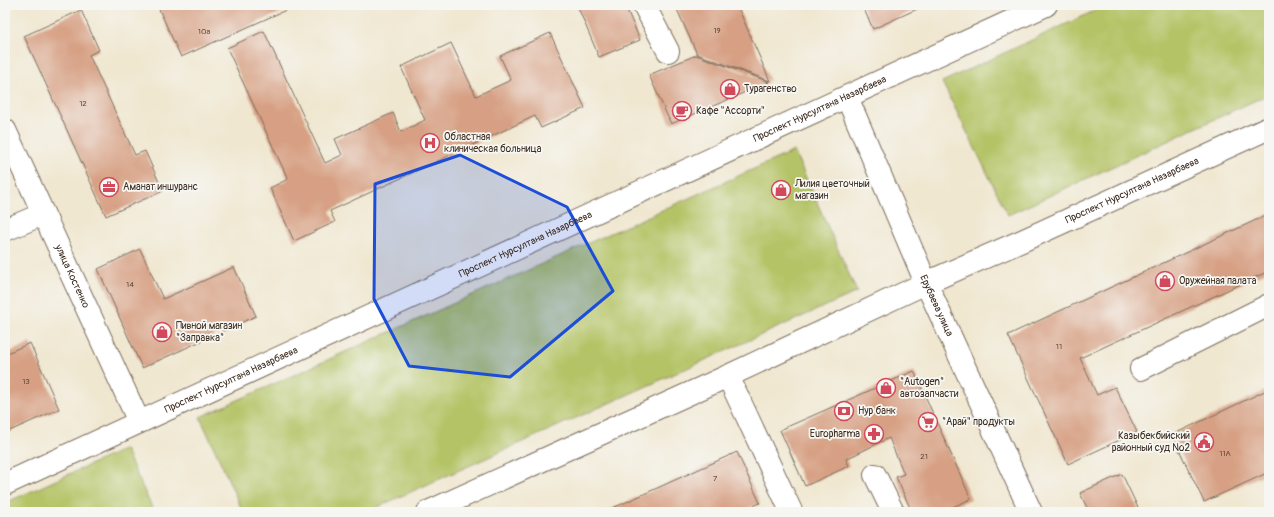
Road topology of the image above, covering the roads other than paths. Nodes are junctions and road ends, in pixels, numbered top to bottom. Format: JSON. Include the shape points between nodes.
{"nodes":[{"id":1,"x":644,"y":5,"type":"edge"},
{"id":2,"x":1046,"y":5,"type":"edge"},
{"id":3,"x":668,"y":51,"type":"dead end"},
{"id":4,"x":846,"y":97,"type":"junction"},
{"id":5,"x":1269,"y":128,"type":"edge"},
{"id":6,"x":5,"y":130,"type":"edge"},
{"id":7,"x":43,"y":214,"type":"junction"},
{"id":8,"x":5,"y":230,"type":"edge"},
{"id":9,"x":926,"y":282,"type":"junction"},
{"id":10,"x":1269,"y":305,"type":"edge"},
{"id":11,"x":1141,"y":369,"type":"dead end"},
{"id":12,"x":728,"y":376,"type":"junction"},
{"id":13,"x":139,"y":422,"type":"junction"},
{"id":14,"x":875,"y":475,"type":"dead end"},
{"id":15,"x":5,"y":484,"type":"edge"},
{"id":16,"x":428,"y":512,"type":"edge"},
{"id":17,"x":789,"y":512,"type":"edge"},
{"id":18,"x":893,"y":512,"type":"edge"},
{"id":19,"x":1031,"y":512,"type":"edge"}],
"edges":[{"from":1,"to":3,"type":"main road"},
{"from":2,"to":4,"type":"main road","name":"Проспект Нурсултана Назарбаева"},
{"from":4,"to":9,"type":"main road","name":"Ерубаева улица"},
{"from":4,"to":13,"type":"main road","name":"Проспект Нурсултана Назарбаева"},
{"from":5,"to":9,"type":"main road","name":"Проспект Нурсултана Назарбаева"},
{"from":6,"to":7,"type":"main road","name":"улица Костенко"},
{"from":7,"to":8,"type":"main road"},
{"from":7,"to":13,"type":"main road","name":"улица Костенко"},
{"from":9,"to":12,"type":"main road","name":"Проспект Нурсултана Назарбаева"},
{"from":9,"to":19,"type":"main road","name":"Ерубаева улица"},
{"from":10,"to":11,"type":"main road"},
{"from":12,"to":16,"type":"main road","name":"Проспект Нурсултана Назарбаева"},
{"from":12,"to":17,"type":"main road","via":[[791,511]]},
{"from":13,"to":15,"type":"main road","name":"Проспект Нурсултана Назарбаева"},
{"from":14,"to":18,"type":"main road"}]}
